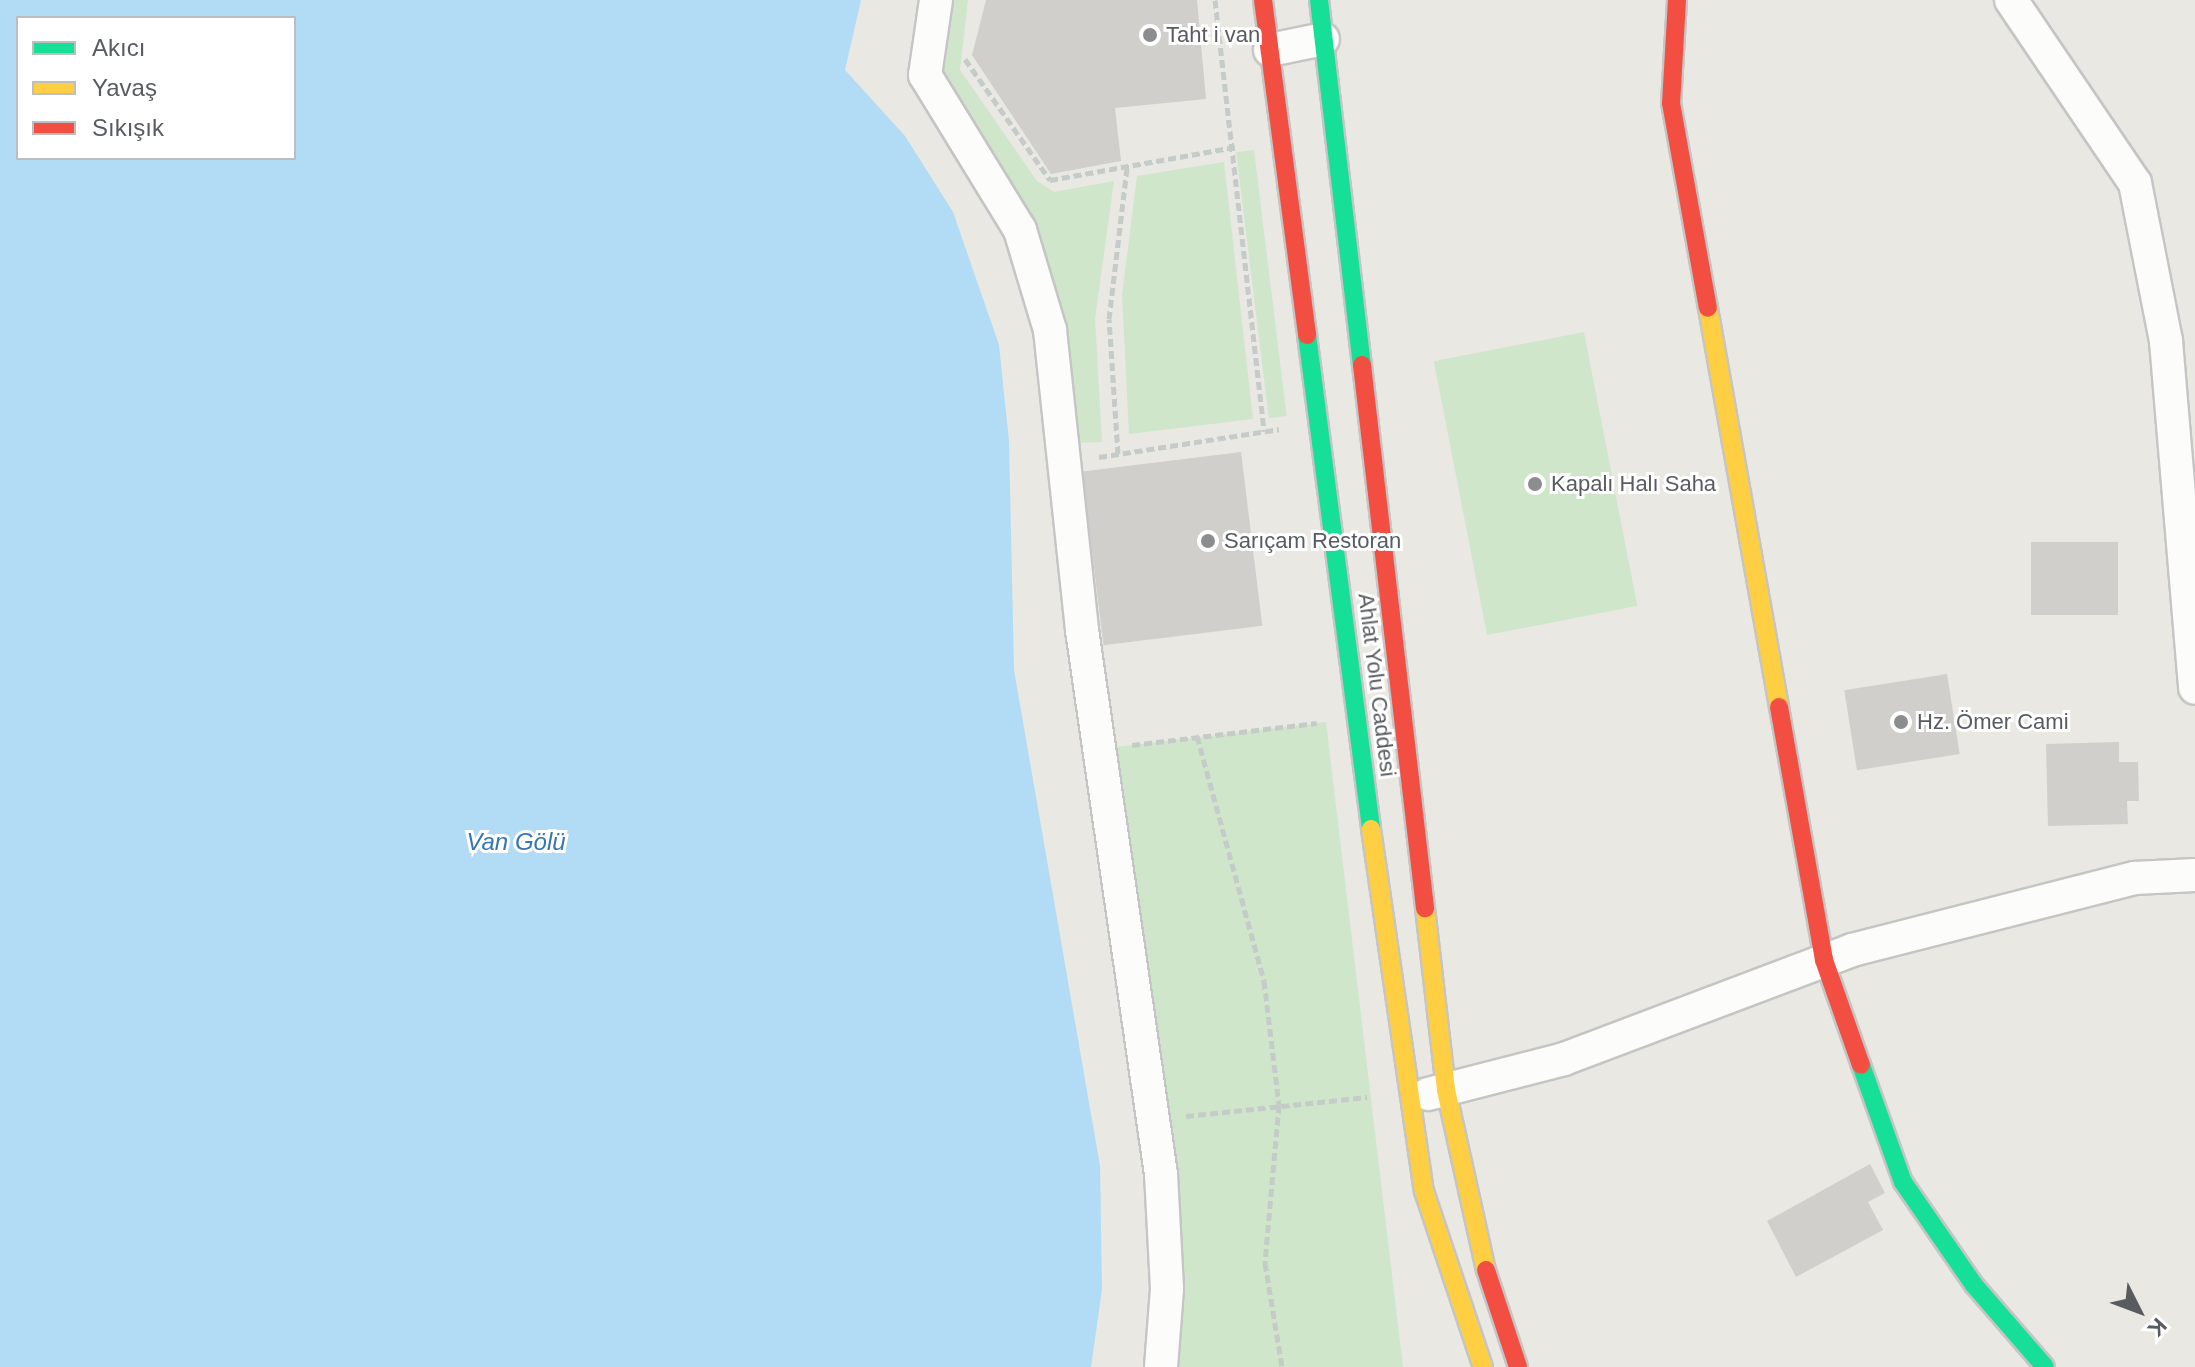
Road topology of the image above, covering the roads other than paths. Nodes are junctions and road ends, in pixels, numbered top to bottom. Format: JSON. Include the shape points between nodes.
{"nodes":[{"id":1,"x":936,"y":0,"type":"edge"},
{"id":2,"x":1263,"y":0,"type":"edge"},
{"id":3,"x":1319,"y":0,"type":"edge"},
{"id":4,"x":1677,"y":0,"type":"edge"},
{"id":5,"x":2011,"y":0,"type":"edge"},
{"id":6,"x":1323,"y":39,"type":"junction"},
{"id":7,"x":1270,"y":50,"type":"junction"},
{"id":8,"x":1390,"y":609,"type":"junction"},
{"id":9,"x":1343,"y":616,"type":"junction"},
{"id":10,"x":2195,"y":688,"type":"edge"},
{"id":11,"x":2195,"y":875,"type":"edge"},
{"id":12,"x":1824,"y":960,"type":"junction"},
{"id":13,"x":1446,"y":1090,"type":"junction"},
{"id":14,"x":1406,"y":1099,"type":"junction"},
{"id":15,"x":1161,"y":1367,"type":"edge"},
{"id":16,"x":1483,"y":1367,"type":"edge"},
{"id":17,"x":1518,"y":1367,"type":"edge"},
{"id":18,"x":2045,"y":1367,"type":"edge"}],
"edges":[{"from":1,"to":15,"type":"street","via":[[925,75],[1020,230],[1050,330],[1099,749],[1166,1232]]},
{"from":2,"to":7,"type":"street","name":"Ahlat Yolu Caddesi"},
{"from":3,"to":6,"type":"street","name":"Ahlat Yolu Caddesi"},
{"from":4,"to":12,"type":"street","via":[[1671,103]]},
{"from":5,"to":10,"type":"street","via":[[2135,183],[2166,341]]},
{"from":6,"to":7,"type":"street"},
{"from":6,"to":8,"type":"street","name":"Ahlat Yolu Caddesi"},
{"from":7,"to":9,"type":"street","name":"Ahlat Yolu Caddesi"},
{"from":8,"to":9,"type":"street"},
{"from":8,"to":13,"type":"street","name":"Ahlat Yolu Caddesi"},
{"from":9,"to":14,"type":"street","name":"Ahlat Yolu Caddesi"},
{"from":11,"to":12,"type":"street","via":[[2135,878]]},
{"from":12,"to":13,"type":"street","via":[[1564,1059]]},
{"from":12,"to":18,"type":"street","via":[[1903,1182],[1974,1285]]},
{"from":13,"to":14,"type":"street"},
{"from":13,"to":17,"type":"street","name":"Ahlat Yolu Caddesi","via":[[1496,1313]]},
{"from":14,"to":16,"type":"street","name":"Ahlat Yolu Caddesi","via":[[1424,1191]]}]}
